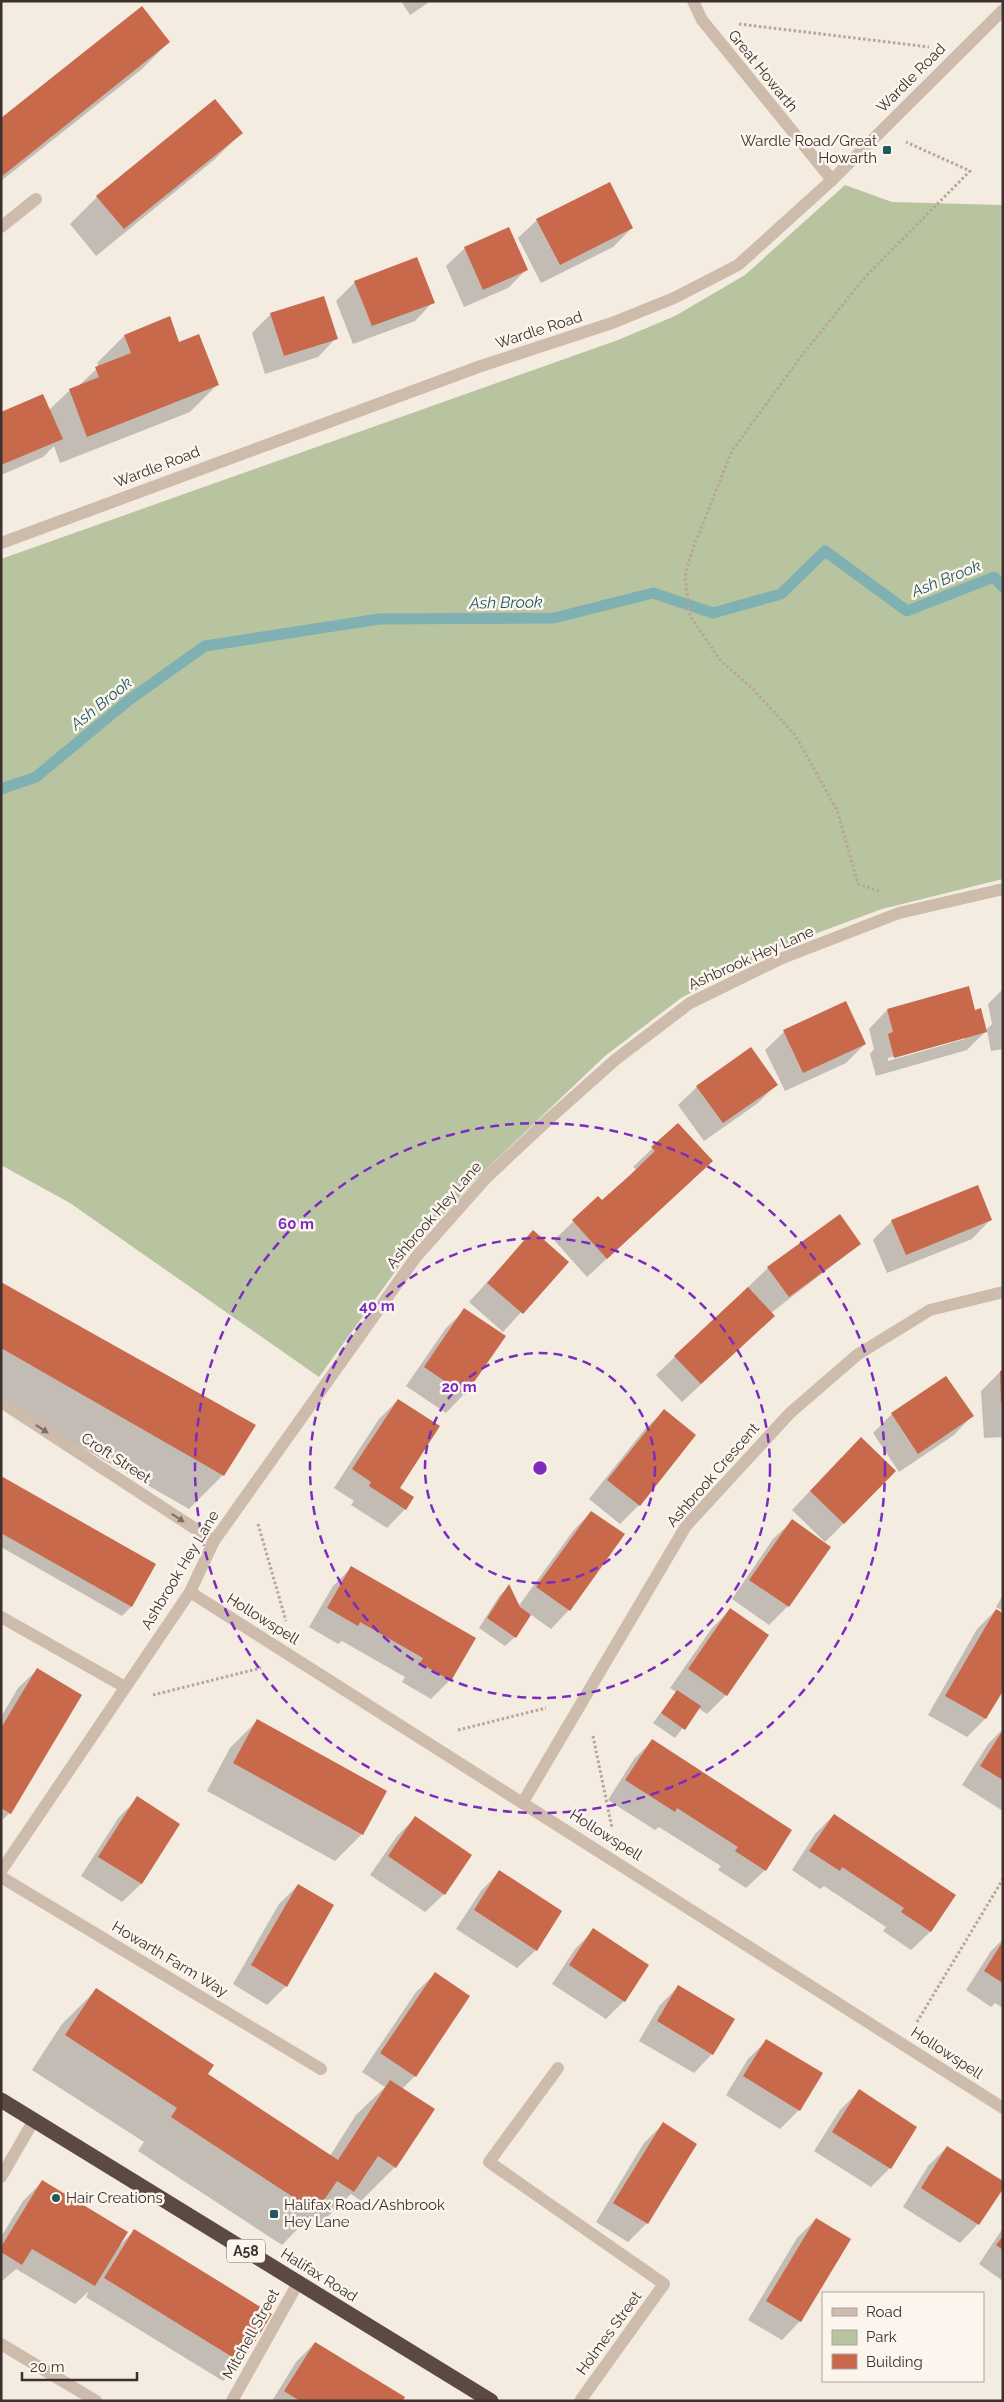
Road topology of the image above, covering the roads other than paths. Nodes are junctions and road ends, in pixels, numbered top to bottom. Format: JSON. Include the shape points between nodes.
{"nodes":[{"id":1,"x":693,"y":1,"type":"edge"},
{"id":2,"x":1003,"y":10,"type":"edge"},
{"id":3,"x":832,"y":180,"type":"junction"},
{"id":4,"x":36,"y":199,"type":"dead end"},
{"id":5,"x":1,"y":227,"type":"edge"},
{"id":6,"x":1,"y":543,"type":"edge"},
{"id":7,"x":1003,"y":889,"type":"edge"},
{"id":8,"x":1003,"y":1292,"type":"edge"},
{"id":9,"x":1,"y":1402,"type":"edge"},
{"id":10,"x":214,"y":1541,"type":"junction"},
{"id":11,"x":190,"y":1592,"type":"junction"},
{"id":12,"x":1,"y":1617,"type":"edge"},
{"id":13,"x":125,"y":1687,"type":"junction"},
{"id":14,"x":524,"y":1802,"type":"junction"},
{"id":15,"x":1,"y":1871,"type":"edge"},
{"id":16,"x":1,"y":1877,"type":"edge"},
{"id":17,"x":558,"y":2068,"type":"dead end"},
{"id":18,"x":321,"y":2069,"type":"dead end"},
{"id":19,"x":1,"y":2100,"type":"edge"},
{"id":20,"x":1003,"y":2108,"type":"edge"},
{"id":21,"x":34,"y":2120,"type":"junction"},
{"id":22,"x":1,"y":2177,"type":"edge"},
{"id":23,"x":298,"y":2283,"type":"junction"},
{"id":24,"x":1,"y":2344,"type":"edge"},
{"id":25,"x":96,"y":2401,"type":"edge"},
{"id":26,"x":232,"y":2401,"type":"edge"},
{"id":27,"x":491,"y":2401,"type":"edge"},
{"id":28,"x":580,"y":2401,"type":"edge"}],
"edges":[{"from":1,"to":3,"type":"street","name":"Great Howarth","via":[[702,20]]},
{"from":2,"to":3,"type":"street","name":"Wardle Road"},
{"from":3,"to":6,"type":"street","name":"Wardle Road","via":[[738,265],[674,298],[612,323],[316,425]]},
{"from":4,"to":5,"type":"street"},
{"from":7,"to":10,"type":"street","name":"Ashbrook Hey Lane","via":[[899,913],[780,959],[690,1003],[615,1060],[486,1178],[416,1257]]},
{"from":8,"to":14,"type":"street","name":"Ashbrook Crescent","via":[[930,1310],[857,1355],[790,1413],[686,1526]]},
{"from":9,"to":10,"type":"street","name":"Croft Street","one_way":true},
{"from":10,"to":11,"type":"street","name":"Ashbrook Hey Lane"},
{"from":11,"to":13,"type":"street","name":"Ashbrook Hey Lane"},
{"from":11,"to":14,"type":"street","name":"Hollowspell"},
{"from":12,"to":13,"type":"street"},
{"from":13,"to":15,"type":"street","name":"Ashbrook Hey Lane"},
{"from":14,"to":20,"type":"street","name":"Hollowspell"},
{"from":16,"to":18,"type":"street","name":"Howarth Farm Way"},
{"from":17,"to":28,"type":"street","name":"Holmes Street","via":[[489,2162],[664,2284]]},
{"from":19,"to":21,"type":"highway","name":"Halifax Road","number":"A58"},
{"from":21,"to":22,"type":"street"},
{"from":21,"to":23,"type":"highway","name":"Halifax Road","number":"A58"},
{"from":23,"to":26,"type":"street","name":"Mitchell Street"},
{"from":23,"to":27,"type":"highway","name":"Halifax Road","number":"A58"},
{"from":24,"to":25,"type":"street"}]}
